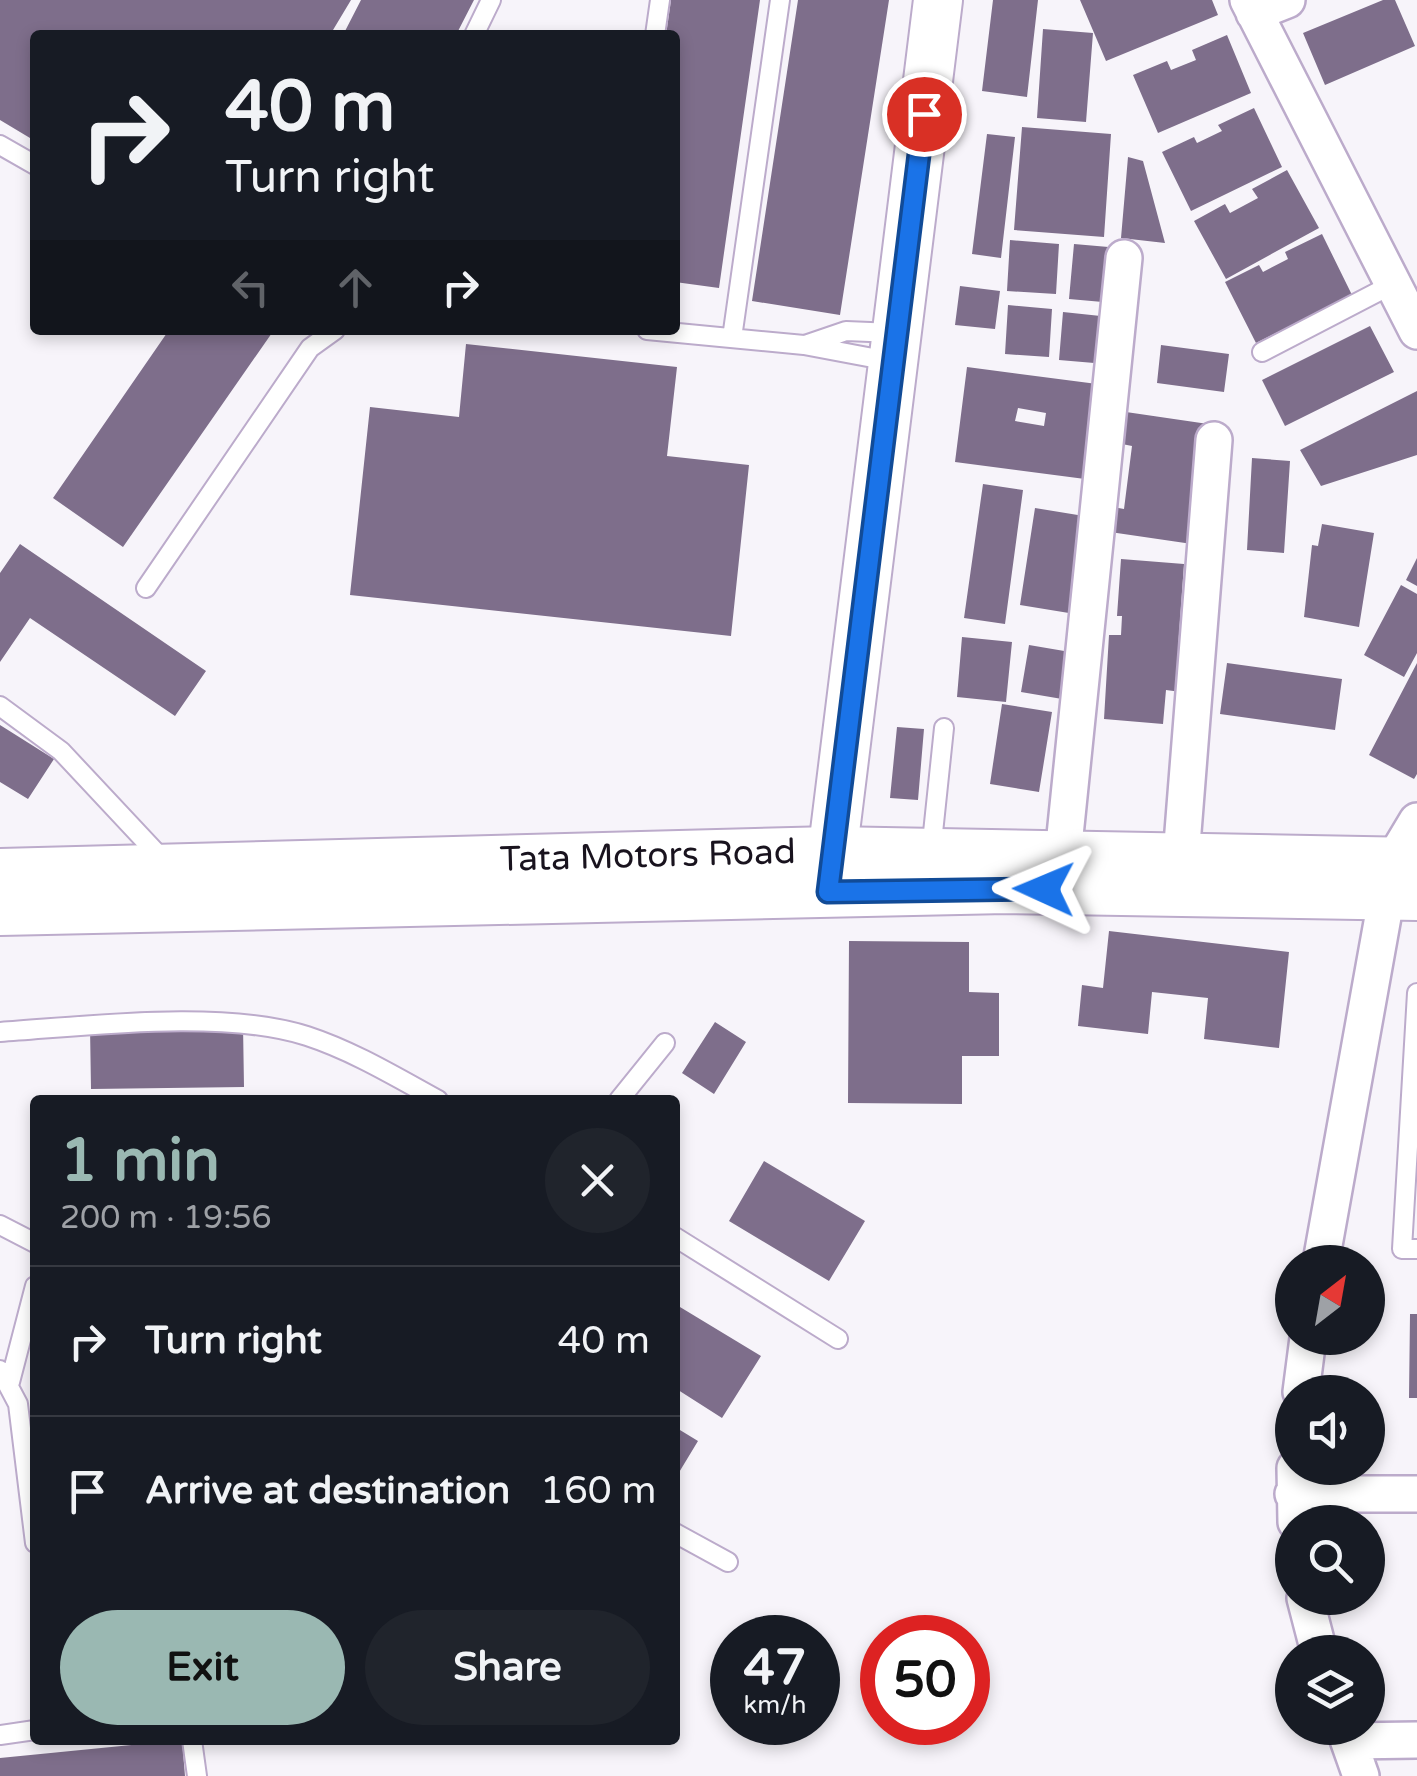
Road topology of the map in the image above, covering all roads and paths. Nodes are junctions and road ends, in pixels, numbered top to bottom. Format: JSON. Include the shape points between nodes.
{"nodes":[{"id":1,"x":491,"y":0,"type":"edge"},
{"id":2,"x":660,"y":0,"type":"edge"},
{"id":3,"x":780,"y":0,"type":"edge"},
{"id":4,"x":938,"y":0,"type":"edge"},
{"id":5,"x":1287,"y":0,"type":"edge"},
{"id":6,"x":1251,"y":7,"type":"edge"},
{"id":7,"x":476,"y":30,"type":"edge"},
{"id":8,"x":656,"y":30,"type":"edge"},
{"id":9,"x":0,"y":145,"type":"edge"},
{"id":10,"x":30,"y":162,"type":"edge"},
{"id":11,"x":1124,"y":258,"type":"dead end"},
{"id":12,"x":1393,"y":284,"type":"junction"},
{"id":13,"x":1417,"y":331,"type":"edge"},
{"id":14,"x":680,"y":333,"type":"edge"},
{"id":15,"x":328,"y":335,"type":"edge"},
{"id":16,"x":732,"y":338,"type":"junction"},
{"id":17,"x":804,"y":345,"type":"junction"},
{"id":18,"x":892,"y":347,"type":"junction"},
{"id":19,"x":1262,"y":352,"type":"dead end"},
{"id":20,"x":1214,"y":440,"type":"dead end"},
{"id":21,"x":146,"y":588,"type":"dead end"},
{"id":22,"x":0,"y":706,"type":"edge"},
{"id":23,"x":944,"y":728,"type":"dead end"},
{"id":24,"x":931,"y":852,"type":"junction"},
{"id":25,"x":1063,"y":855,"type":"junction"},
{"id":26,"x":1181,"y":857,"type":"junction"},
{"id":27,"x":1406,"y":867,"type":"edge"},
{"id":28,"x":172,"y":868,"type":"junction"},
{"id":29,"x":829,"y":872,"type":"junction"},
{"id":30,"x":0,"y":873,"type":"edge"},
{"id":31,"x":0,"y":911,"type":"edge"},
{"id":32,"x":1417,"y":993,"type":"edge"},
{"id":33,"x":0,"y":1032,"type":"edge"},
{"id":34,"x":665,"y":1044,"type":"dead end"},
{"id":35,"x":1414,"y":1064,"type":"edge"},
{"id":36,"x":428,"y":1095,"type":"edge"},
{"id":37,"x":623,"y":1095,"type":"edge"},
{"id":38,"x":0,"y":1225,"type":"edge"},
{"id":39,"x":680,"y":1239,"type":"edge"},
{"id":40,"x":30,"y":1240,"type":"edge"},
{"id":41,"x":1325,"y":1245,"type":"edge"},
{"id":42,"x":1417,"y":1249,"type":"edge"},
{"id":43,"x":30,"y":1301,"type":"edge"},
{"id":44,"x":838,"y":1339,"type":"dead end"},
{"id":45,"x":5,"y":1376,"type":"edge"},
{"id":46,"x":1417,"y":1494,"type":"edge"},
{"id":47,"x":1295,"y":1495,"type":"edge"},
{"id":48,"x":30,"y":1502,"type":"edge"},
{"id":49,"x":680,"y":1535,"type":"edge"},
{"id":50,"x":728,"y":1562,"type":"dead end"},
{"id":51,"x":30,"y":1731,"type":"edge"},
{"id":52,"x":0,"y":1735,"type":"edge"},
{"id":53,"x":1385,"y":1737,"type":"edge"},
{"id":54,"x":1417,"y":1740,"type":"edge"},
{"id":55,"x":193,"y":1745,"type":"edge"},
{"id":56,"x":1350,"y":1745,"type":"edge"},
{"id":57,"x":197,"y":1776,"type":"edge"},
{"id":58,"x":1360,"y":1776,"type":"edge"}],
"edges":[{"from":1,"to":7,"type":"lane"},
{"from":2,"to":8,"type":"lane"},
{"from":3,"to":16,"type":"lane"},
{"from":4,"to":18,"type":"main road"},
{"from":5,"to":6,"type":"street"},
{"from":6,"to":12,"type":"street"},
{"from":9,"to":10,"type":"lane"},
{"from":11,"to":25,"type":"street"},
{"from":12,"to":13,"type":"street"},
{"from":12,"to":19,"type":"lane"},
{"from":14,"to":16,"type":"lane"},
{"from":15,"to":21,"type":"lane","via":[[310,348]]},
{"from":16,"to":17,"type":"lane"},
{"from":17,"to":18,"type":"lane"},
{"from":17,"to":18,"type":"lane","via":[[846,331]]},
{"from":18,"to":29,"type":"main road"},
{"from":20,"to":26,"type":"street"},
{"from":22,"to":28,"type":"lane","via":[[60,751]]},
{"from":23,"to":24,"type":"lane"},
{"from":24,"to":25,"type":"main road","name":"Tata Motors Road"},
{"from":24,"to":29,"type":"main road","name":"Tata Motors Road"},
{"from":25,"to":26,"type":"main road","name":"Tata Motors Road"},
{"from":26,"to":27,"type":"main road","name":"Tata Motors Road"},
{"from":27,"to":29,"type":"main road","via":[[1006,888]]},
{"from":27,"to":41,"type":"street"},
{"from":28,"to":29,"type":"main road","name":"Tata Motors Road"},
{"from":28,"to":30,"type":"main road","name":"Tata Motors Road"},
{"from":29,"to":31,"type":"main road"},
{"from":32,"to":35,"type":"lane"},
{"from":33,"to":36,"type":"lane","via":[[243,1024],[305,1035]]},
{"from":34,"to":37,"type":"lane"},
{"from":35,"to":42,"type":"lane","via":[[1402,1249]]},
{"from":38,"to":40,"type":"lane"},
{"from":39,"to":44,"type":"lane"},
{"from":43,"to":45,"type":"lane"},
{"from":45,"to":48,"type":"lane","via":[[18,1404]]},
{"from":46,"to":47,"type":"street"},
{"from":49,"to":50,"type":"lane"},
{"from":51,"to":52,"type":"lane"},
{"from":53,"to":54,"type":"street"},
{"from":55,"to":57,"type":"lane"},
{"from":56,"to":58,"type":"street"}]}
